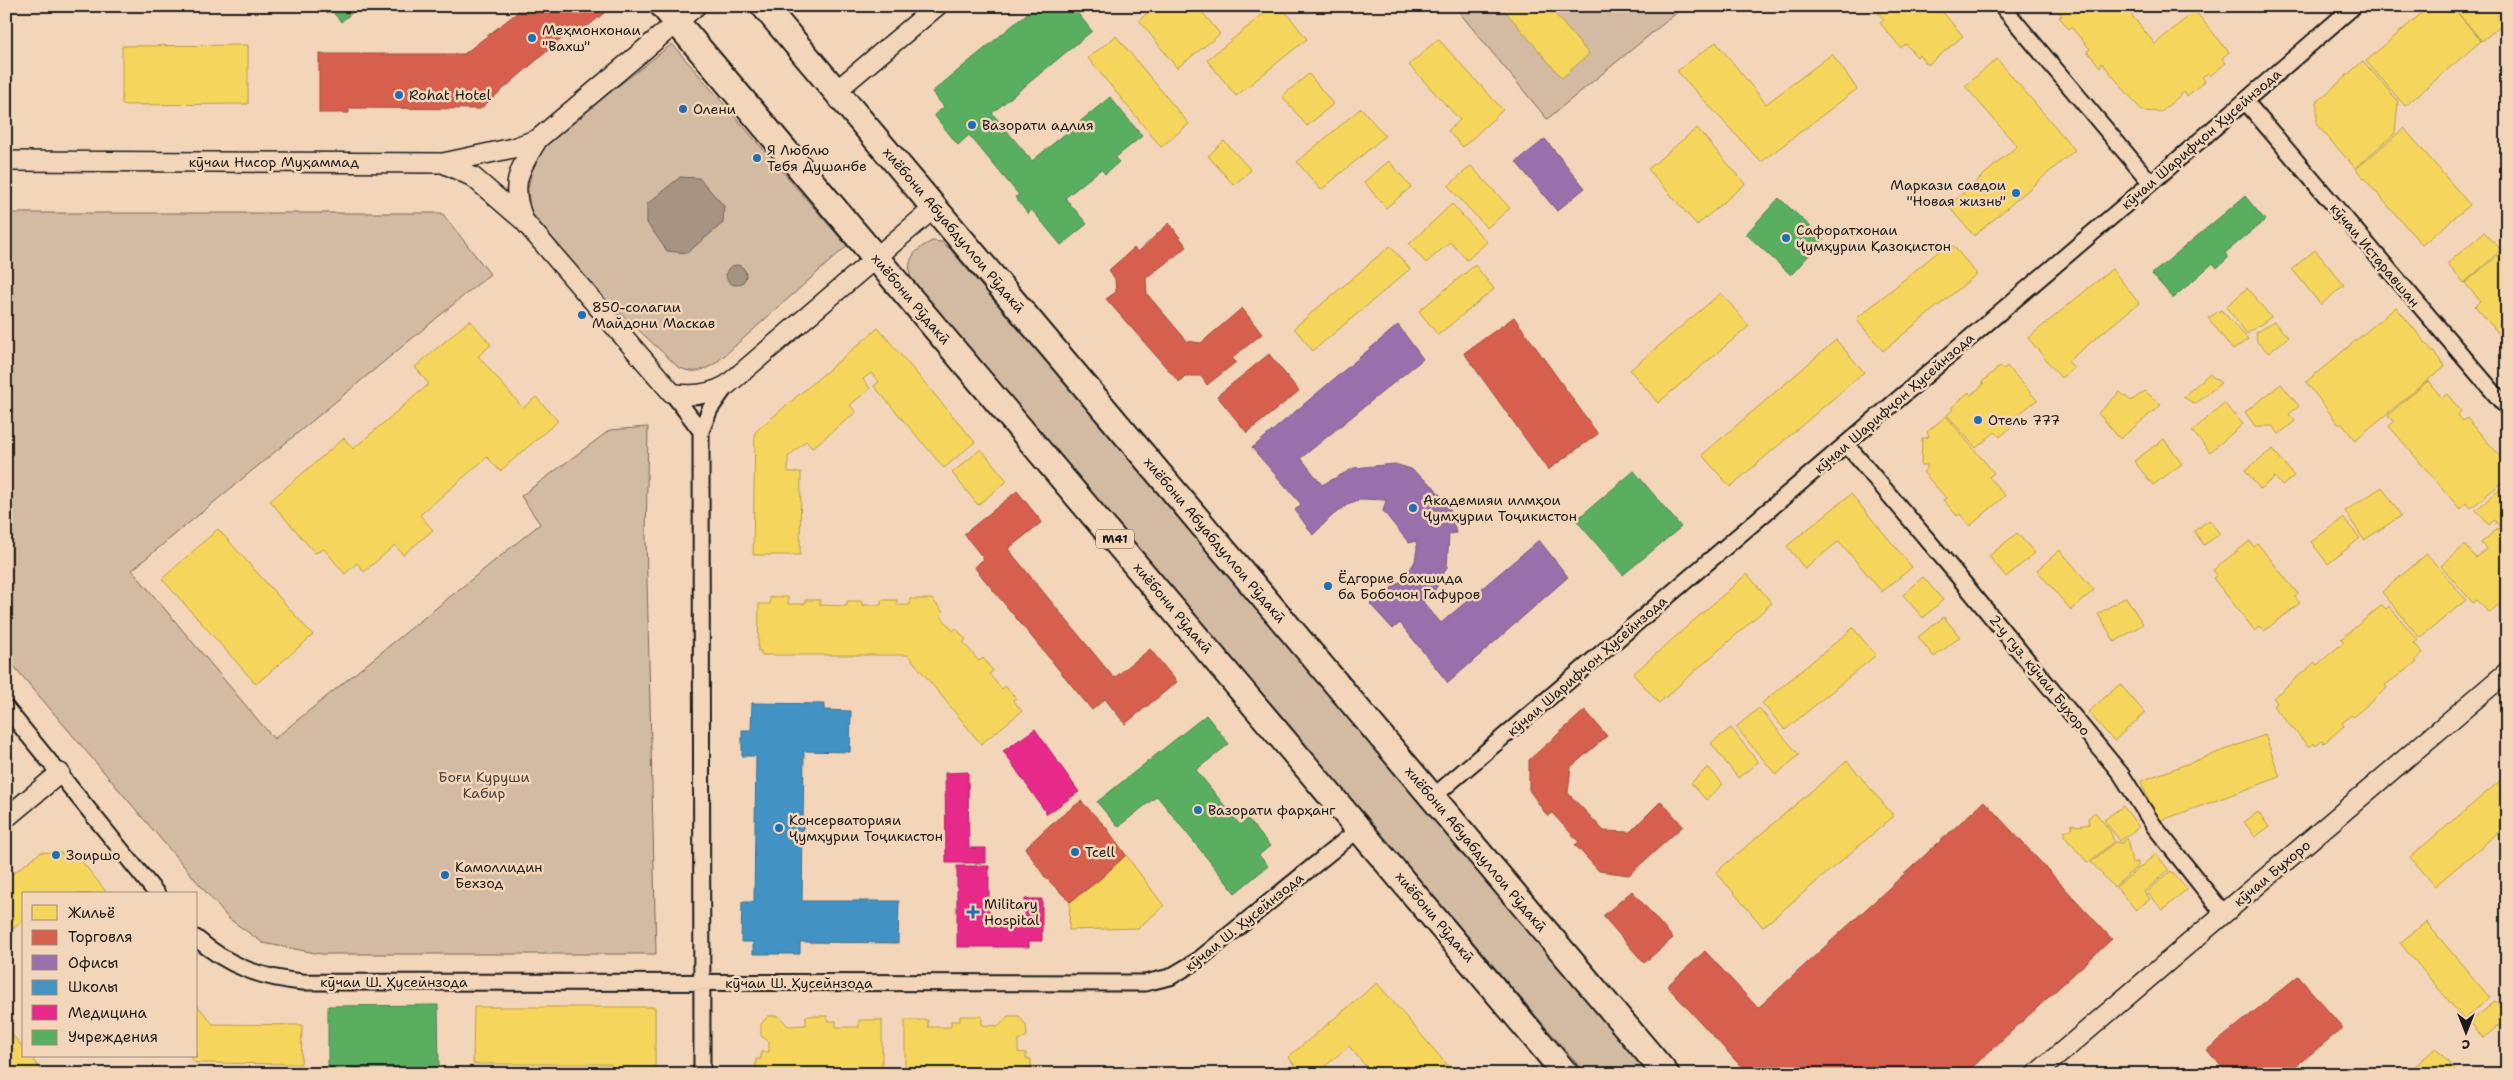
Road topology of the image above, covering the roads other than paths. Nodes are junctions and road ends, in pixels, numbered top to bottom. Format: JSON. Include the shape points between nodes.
{"nodes":[{"id":1,"x":696,"y":6,"type":"edge"},
{"id":2,"x":764,"y":6,"type":"edge"},
{"id":3,"x":937,"y":6,"type":"edge"},
{"id":4,"x":2002,"y":6,"type":"edge"},
{"id":5,"x":2354,"y":6,"type":"edge"},
{"id":6,"x":670,"y":14,"type":"edge"},
{"id":7,"x":836,"y":91,"type":"junction"},
{"id":8,"x":2245,"y":101,"type":"junction"},
{"id":9,"x":538,"y":139,"type":"junction"},
{"id":10,"x":6,"y":161,"type":"edge"},
{"id":11,"x":443,"y":163,"type":"junction"},
{"id":12,"x":2151,"y":183,"type":"junction"},
{"id":13,"x":934,"y":208,"type":"junction"},
{"id":14,"x":524,"y":220,"type":"junction"},
{"id":15,"x":876,"y":257,"type":"junction"},
{"id":16,"x":727,"y":385,"type":"junction"},
{"id":17,"x":672,"y":393,"type":"junction"},
{"id":18,"x":2507,"y":408,"type":"edge"},
{"id":19,"x":701,"y":431,"type":"junction"},
{"id":20,"x":1846,"y":444,"type":"junction"},
{"id":21,"x":2507,"y":672,"type":"edge"},
{"id":22,"x":6,"y":708,"type":"edge"},
{"id":23,"x":60,"y":773,"type":"junction"},
{"id":24,"x":1433,"y":797,"type":"junction"},
{"id":25,"x":6,"y":818,"type":"edge"},
{"id":26,"x":1360,"y":828,"type":"junction"},
{"id":27,"x":155,"y":892,"type":"edge"},
{"id":28,"x":2224,"y":914,"type":"junction"},
{"id":29,"x":198,"y":940,"type":"edge"},
{"id":30,"x":702,"y":982,"type":"junction"},
{"id":31,"x":702,"y":1074,"type":"edge"},
{"id":32,"x":1566,"y":1074,"type":"edge"},
{"id":33,"x":1666,"y":1074,"type":"edge"},
{"id":34,"x":2036,"y":1074,"type":"edge"}],
"edges":[{"from":1,"to":6,"type":"street","name":"кӯчаи Нисор Муҳаммад"},
{"from":2,"to":7,"type":"highway","name":"хиёбони Абуабдуллои Рӯдакӣ"},
{"from":3,"to":7,"type":"street"},
{"from":4,"to":12,"type":"street"},
{"from":5,"to":8,"type":"street","name":"кӯчаи Шарифҷон Ҳусейнзода"},
{"from":6,"to":9,"type":"street","name":"кӯчаи Нисор Муҳаммад"},
{"from":6,"to":15,"type":"highway","name":"хиёбони Рӯдакӣ","number":"M41"},
{"from":7,"to":13,"type":"highway","name":"хиёбони Абуабдуллои Рӯдакӣ"},
{"from":8,"to":12,"type":"street","name":"кӯчаи Шарифҷон Ҳусейнзода"},
{"from":8,"to":18,"type":"street","name":"кӯчаи Истаравшан"},
{"from":9,"to":11,"type":"street","name":"кӯчаи Нисор Муҳаммад","via":[[507,150]]},
{"from":9,"to":14,"type":"street","name":"кӯчаи Нисор Муҳаммад","via":[[522,166],[517,182],[516,197]]},
{"from":10,"to":11,"type":"street","name":"кӯчаи Нисор Муҳаммад"},
{"from":11,"to":14,"type":"street","via":[[473,177]]},
{"from":12,"to":20,"type":"street","name":"кӯчаи Шарифҷон Ҳусейнзода"},
{"from":13,"to":15,"type":"street"},
{"from":13,"to":24,"type":"highway","name":"хиёбони Абуабдуллои Рӯдакӣ"},
{"from":14,"to":17,"type":"street"},
{"from":15,"to":16,"type":"street"},
{"from":15,"to":26,"type":"highway","name":"хиёбони Рӯдакӣ","number":"M41"},
{"from":16,"to":17,"type":"street","via":[[702,395]]},
{"from":16,"to":19,"type":"street","via":[[710,408]]},
{"from":17,"to":19,"type":"street"},
{"from":19,"to":30,"type":"street"},
{"from":20,"to":24,"type":"street","name":"кӯчаи Шарифҷон Ҳусейнзода"},
{"from":20,"to":28,"type":"street","name":"2-у гуз. кӯчаи Бухоро","via":[[2121,774],[2154,826]]},
{"from":21,"to":28,"type":"street","name":"кӯчаи Бухоро"},
{"from":22,"to":23,"type":"street"},
{"from":23,"to":25,"type":"street"},
{"from":23,"to":27,"type":"street"},
{"from":24,"to":33,"type":"highway","name":"хиёбони Абуабдуллои Рӯдакӣ"},
{"from":26,"to":30,"type":"street","name":"кӯчаи Ш. Ҳусейнзода","via":[[1197,961],[1163,980],[1133,984]]},
{"from":26,"to":32,"type":"highway","name":"хиёбони Рӯдакӣ","number":"M41"},
{"from":28,"to":34,"type":"street","name":"кӯчаи Бухоро"},
{"from":29,"to":30,"type":"street","name":"кӯчаи Ш. Ҳусейнзода","via":[[242,969],[296,981]]},
{"from":30,"to":31,"type":"street"}]}
